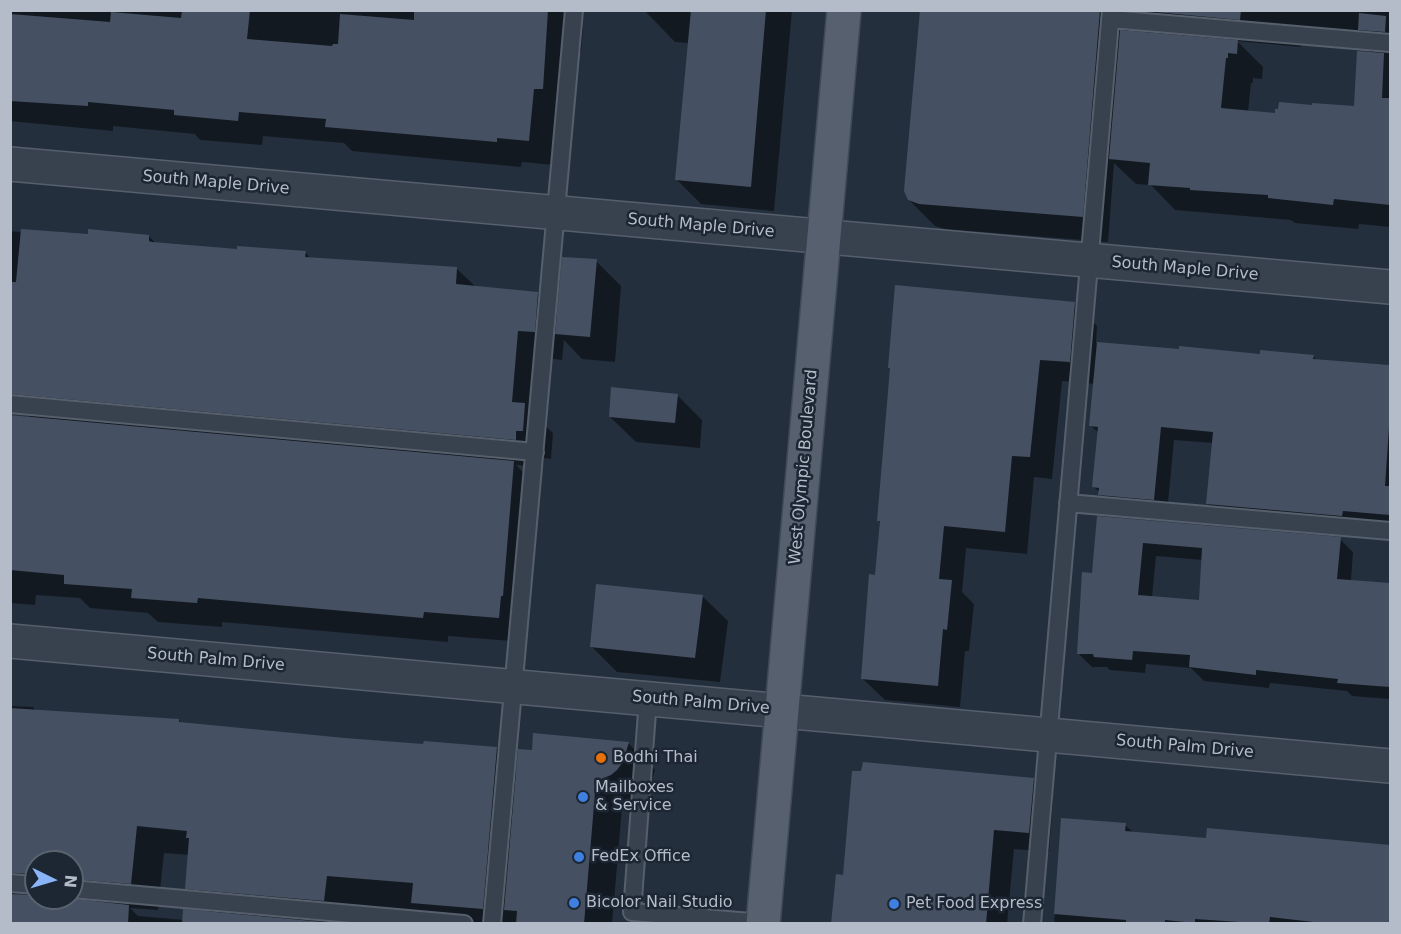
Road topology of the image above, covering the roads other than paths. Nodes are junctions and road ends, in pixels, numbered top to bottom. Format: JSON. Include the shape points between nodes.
{"nodes":[{"id":1,"x":574,"y":10,"type":"edge"},
{"id":2,"x":844,"y":10,"type":"edge"},
{"id":3,"x":1110,"y":14,"type":"edge"},
{"id":4,"x":1390,"y":43,"type":"edge"},
{"id":5,"x":10,"y":164,"type":"edge"},
{"id":6,"x":556,"y":213,"type":"junction"},
{"id":7,"x":825,"y":237,"type":"junction"},
{"id":8,"x":1089,"y":260,"type":"junction"},
{"id":9,"x":1390,"y":287,"type":"edge"},
{"id":10,"x":10,"y":404,"type":"edge"},
{"id":11,"x":535,"y":452,"type":"junction"},
{"id":12,"x":1068,"y":503,"type":"junction"},
{"id":13,"x":1390,"y":531,"type":"edge"},
{"id":14,"x":10,"y":641,"type":"edge"},
{"id":15,"x":513,"y":687,"type":"junction"},
{"id":16,"x":648,"y":699,"type":"junction"},
{"id":17,"x":783,"y":711,"type":"junction"},
{"id":18,"x":1048,"y":735,"type":"junction"},
{"id":19,"x":1390,"y":766,"type":"edge"},
{"id":20,"x":84,"y":890,"type":"edge"},
{"id":21,"x":763,"y":923,"type":"edge"},
{"id":22,"x":464,"y":924,"type":"edge"},
{"id":23,"x":492,"y":924,"type":"edge"},
{"id":24,"x":1032,"y":924,"type":"edge"}],
"edges":[{"from":1,"to":6,"type":"lane"},
{"from":2,"to":7,"type":"main road","name":"West Olympic Boulevard"},
{"from":3,"to":4,"type":"lane"},
{"from":3,"to":8,"type":"lane"},
{"from":5,"to":6,"type":"street","name":"South Maple Drive"},
{"from":6,"to":7,"type":"street","name":"South Maple Drive"},
{"from":6,"to":11,"type":"lane"},
{"from":7,"to":8,"type":"street","name":"South Maple Drive"},
{"from":7,"to":17,"type":"main road","name":"West Olympic Boulevard"},
{"from":8,"to":9,"type":"street","name":"South Maple Drive"},
{"from":8,"to":12,"type":"lane"},
{"from":10,"to":11,"type":"lane"},
{"from":11,"to":15,"type":"lane"},
{"from":12,"to":13,"type":"lane"},
{"from":12,"to":18,"type":"lane"},
{"from":14,"to":15,"type":"street","name":"South Palm Drive"},
{"from":15,"to":16,"type":"street","name":"South Palm Drive"},
{"from":15,"to":23,"type":"lane"},
{"from":16,"to":17,"type":"street","name":"South Palm Drive"},
{"from":16,"to":21,"type":"lane","via":[[632,912]]},
{"from":17,"to":18,"type":"street","name":"South Palm Drive"},
{"from":17,"to":21,"type":"main road","name":"West Olympic Boulevard"},
{"from":18,"to":19,"type":"street","name":"South Palm Drive"},
{"from":18,"to":24,"type":"lane"},
{"from":20,"to":22,"type":"lane"}]}
